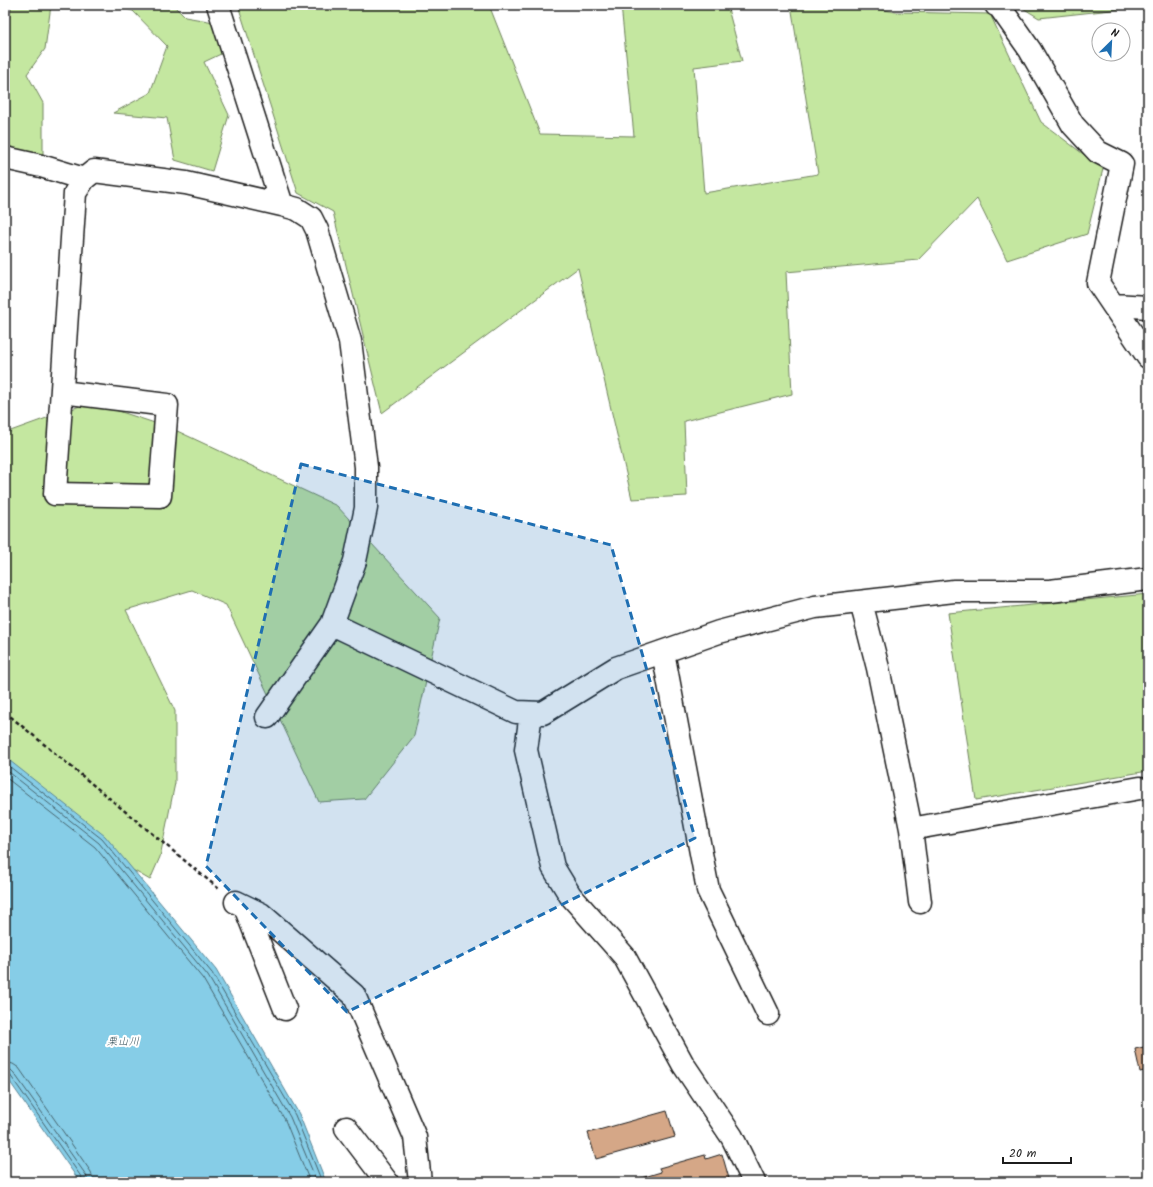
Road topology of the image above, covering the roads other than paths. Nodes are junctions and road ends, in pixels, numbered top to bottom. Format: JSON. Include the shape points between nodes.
{"nodes":[{"id":1,"x":218,"y":5,"type":"edge"},
{"id":2,"x":996,"y":5,"type":"edge"},
{"id":3,"x":5,"y":158,"type":"edge"},
{"id":4,"x":89,"y":175,"type":"junction"},
{"id":5,"x":282,"y":205,"type":"junction"},
{"id":6,"x":1114,"y":305,"type":"junction"},
{"id":7,"x":1148,"y":307,"type":"edge"},
{"id":8,"x":1148,"y":357,"type":"edge"},
{"id":9,"x":62,"y":392,"type":"junction"},
{"id":10,"x":1148,"y":579,"type":"edge"},
{"id":11,"x":861,"y":602,"type":"junction"},
{"id":12,"x":332,"y":624,"type":"junction"},
{"id":13,"x":663,"y":652,"type":"junction"},
{"id":14,"x":531,"y":713,"type":"junction"},
{"id":15,"x":267,"y":716,"type":"dead end"},
{"id":16,"x":1140,"y":788,"type":"dead end"},
{"id":17,"x":911,"y":829,"type":"junction"},
{"id":18,"x":920,"y":902,"type":"dead end"},
{"id":19,"x":285,"y":1009,"type":"dead end"},
{"id":20,"x":768,"y":1014,"type":"dead end"},
{"id":21,"x":346,"y":1128,"type":"dead end"},
{"id":22,"x":387,"y":1182,"type":"edge"},
{"id":23,"x":420,"y":1182,"type":"edge"},
{"id":24,"x":754,"y":1182,"type":"edge"}],
"edges":[{"from":1,"to":5,"type":"street"},
{"from":2,"to":6,"type":"street","via":[[1030,50],[1073,125],[1098,152],[1122,164],[1098,283]]},
{"from":3,"to":4,"type":"street"},
{"from":4,"to":5,"type":"street","via":[[186,183]]},
{"from":4,"to":9,"type":"street","via":[[75,193]]},
{"from":5,"to":12,"type":"street","via":[[311,218],[318,230],[350,341],[366,467],[366,508],[355,561]]},
{"from":6,"to":7,"type":"street"},
{"from":6,"to":8,"type":"street"},
{"from":9,"to":9,"type":"street","via":[[55,494],[160,496],[167,405]]},
{"from":10,"to":11,"type":"street","via":[[1050,591],[954,591]]},
{"from":11,"to":13,"type":"street","via":[[815,607],[719,632]]},
{"from":11,"to":17,"type":"street","via":[[878,668]]},
{"from":12,"to":14,"type":"street","via":[[516,712]]},
{"from":12,"to":15,"type":"street"},
{"from":13,"to":14,"type":"street","via":[[616,668],[543,713]]},
{"from":13,"to":20,"type":"street","via":[[708,890]]},
{"from":14,"to":24,"type":"street","via":[[526,750],[553,867],[570,895],[624,956],[683,1064],[732,1137]]},
{"from":16,"to":17,"type":"street"},
{"from":17,"to":18,"type":"street"},
{"from":19,"to":23,"type":"street","via":[[240,905],[261,914],[354,995],[415,1137]]},
{"from":21,"to":22,"type":"street"}]}
